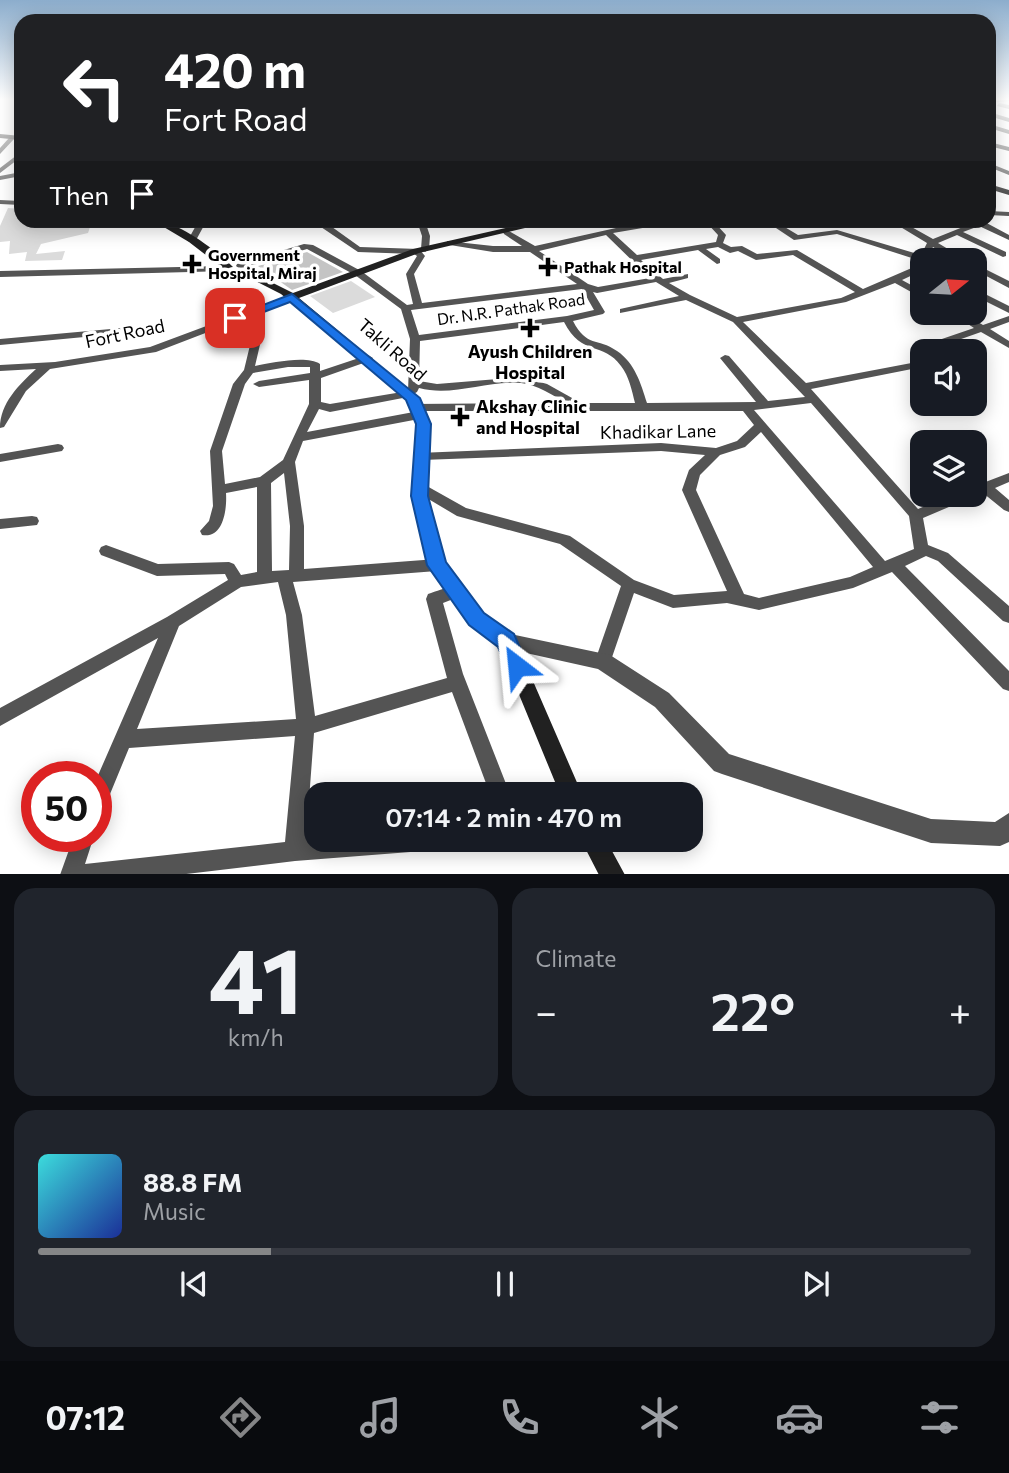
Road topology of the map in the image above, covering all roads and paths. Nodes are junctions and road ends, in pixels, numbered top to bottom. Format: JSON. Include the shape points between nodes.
{"nodes":[{"id":1,"x":14,"y":141,"type":"edge"},
{"id":2,"x":0,"y":152,"type":"edge"},
{"id":3,"x":170,"y":228,"type":"edge"},
{"id":4,"x":199,"y":228,"type":"edge"},
{"id":5,"x":302,"y":228,"type":"edge"},
{"id":6,"x":326,"y":228,"type":"edge"},
{"id":7,"x":423,"y":228,"type":"edge"},
{"id":8,"x":524,"y":228,"type":"edge"},
{"id":9,"x":627,"y":228,"type":"edge"},
{"id":10,"x":716,"y":228,"type":"edge"},
{"id":11,"x":780,"y":228,"type":"edge"},
{"id":12,"x":906,"y":228,"type":"edge"},
{"id":13,"x":966,"y":228,"type":"edge"},
{"id":14,"x":988,"y":228,"type":"edge"},
{"id":15,"x":507,"y":232,"type":"junction"},
{"id":16,"x":608,"y":233,"type":"junction"},
{"id":17,"x":958,"y":233,"type":"junction"},
{"id":18,"x":1009,"y":238,"type":"edge"},
{"id":19,"x":192,"y":240,"type":"junction"},
{"id":20,"x":450,"y":243,"type":"junction"},
{"id":21,"x":931,"y":243,"type":"junction"},
{"id":22,"x":719,"y":244,"type":"junction"},
{"id":23,"x":307,"y":246,"type":"junction"},
{"id":24,"x":699,"y":247,"type":"junction"},
{"id":25,"x":929,"y":248,"type":"edge"},
{"id":26,"x":940,"y":248,"type":"edge"},
{"id":27,"x":531,"y":249,"type":"junction"},
{"id":28,"x":418,"y":250,"type":"junction"},
{"id":29,"x":1003,"y":254,"type":"dead end"},
{"id":30,"x":635,"y":258,"type":"junction"},
{"id":31,"x":910,"y":260,"type":"edge"},
{"id":32,"x":717,"y":261,"type":"dead end"},
{"id":33,"x":233,"y":268,"type":"junction"},
{"id":34,"x":358,"y":272,"type":"junction"},
{"id":35,"x":910,"y":273,"type":"edge"},
{"id":36,"x":987,"y":273,"type":"edge"},
{"id":37,"x":0,"y":274,"type":"edge"},
{"id":38,"x":685,"y":276,"type":"dead end"},
{"id":39,"x":659,"y":280,"type":"junction"},
{"id":40,"x":895,"y":280,"type":"junction"},
{"id":41,"x":1009,"y":285,"type":"edge"},
{"id":42,"x":585,"y":286,"type":"junction"},
{"id":43,"x":910,"y":288,"type":"edge"},
{"id":44,"x":863,"y":293,"type":"junction"},
{"id":45,"x":292,"y":297,"type":"junction"},
{"id":46,"x":687,"y":297,"type":"junction"},
{"id":47,"x":987,"y":298,"type":"edge"},
{"id":48,"x":419,"y":306,"type":"junction"},
{"id":49,"x":405,"y":308,"type":"junction"},
{"id":50,"x":1009,"y":310,"type":"edge"},
{"id":51,"x":623,"y":311,"type":"dead end"},
{"id":52,"x":235,"y":318,"type":"junction"},
{"id":53,"x":566,"y":319,"type":"junction"},
{"id":54,"x":1009,"y":319,"type":"edge"},
{"id":55,"x":736,"y":320,"type":"junction"},
{"id":56,"x":982,"y":327,"type":"junction"},
{"id":57,"x":133,"y":330,"type":"dead end"},
{"id":58,"x":415,"y":339,"type":"junction"},
{"id":59,"x":950,"y":339,"type":"edge"},
{"id":60,"x":0,"y":342,"type":"edge"},
{"id":61,"x":1009,"y":345,"type":"edge"},
{"id":62,"x":368,"y":358,"type":"junction"},
{"id":63,"x":725,"y":358,"type":"dead end"},
{"id":64,"x":46,"y":366,"type":"junction"},
{"id":65,"x":910,"y":366,"type":"edge"},
{"id":66,"x":0,"y":368,"type":"edge"},
{"id":67,"x":249,"y":370,"type":"junction"},
{"id":68,"x":315,"y":376,"type":"junction"},
{"id":69,"x":258,"y":384,"type":"dead end"},
{"id":70,"x":803,"y":387,"type":"junction"},
{"id":71,"x":414,"y":399,"type":"junction"},
{"id":72,"x":814,"y":400,"type":"junction"},
{"id":73,"x":315,"y":404,"type":"junction"},
{"id":74,"x":765,"y":405,"type":"junction"},
{"id":75,"x":577,"y":406,"type":"junction"},
{"id":76,"x":642,"y":407,"type":"junction"},
{"id":77,"x":746,"y":407,"type":"junction"},
{"id":78,"x":1,"y":422,"type":"edge"},
{"id":79,"x":760,"y":426,"type":"junction"},
{"id":80,"x":298,"y":438,"type":"junction"},
{"id":81,"x":58,"y":447,"type":"dead end"},
{"id":82,"x":716,"y":452,"type":"junction"},
{"id":83,"x":422,"y":456,"type":"junction"},
{"id":84,"x":0,"y":458,"type":"edge"},
{"id":85,"x":289,"y":462,"type":"junction"},
{"id":86,"x":1007,"y":480,"type":"edge"},
{"id":87,"x":264,"y":481,"type":"junction"},
{"id":88,"x":987,"y":487,"type":"edge"},
{"id":89,"x":420,"y":488,"type":"junction"},
{"id":90,"x":221,"y":489,"type":"junction"},
{"id":91,"x":987,"y":493,"type":"edge"},
{"id":92,"x":936,"y":507,"type":"edge"},
{"id":93,"x":1009,"y":507,"type":"edge"},
{"id":94,"x":916,"y":515,"type":"junction"},
{"id":95,"x":32,"y":520,"type":"dead end"},
{"id":96,"x":0,"y":524,"type":"edge"},
{"id":97,"x":207,"y":531,"type":"dead end"},
{"id":98,"x":921,"y":548,"type":"junction"},
{"id":99,"x":106,"y":551,"type":"dead end"},
{"id":100,"x":437,"y":565,"type":"junction"},
{"id":101,"x":888,"y":567,"type":"junction"},
{"id":102,"x":282,"y":575,"type":"junction"},
{"id":103,"x":237,"y":582,"type":"junction"},
{"id":104,"x":629,"y":584,"type":"junction"},
{"id":105,"x":456,"y":592,"type":"junction"},
{"id":106,"x":739,"y":600,"type":"junction"},
{"id":107,"x":1009,"y":616,"type":"edge"},
{"id":108,"x":173,"y":622,"type":"junction"},
{"id":109,"x":506,"y":641,"type":"junction"},
{"id":110,"x":603,"y":661,"type":"junction"},
{"id":111,"x":456,"y":683,"type":"junction"},
{"id":112,"x":1009,"y":683,"type":"edge"},
{"id":113,"x":0,"y":718,"type":"edge"},
{"id":114,"x":306,"y":727,"type":"junction"},
{"id":115,"x":123,"y":739,"type":"junction"},
{"id":116,"x":112,"y":765,"type":"edge"},
{"id":117,"x":495,"y":782,"type":"edge"},
{"id":118,"x":566,"y":782,"type":"edge"},
{"id":119,"x":1009,"y":825,"type":"edge"},
{"id":120,"x":304,"y":850,"type":"edge"},
{"id":121,"x":295,"y":851,"type":"junction"},
{"id":122,"x":78,"y":852,"type":"edge"},
{"id":123,"x":600,"y":852,"type":"edge"},
{"id":124,"x":70,"y":874,"type":"edge"},
{"id":125,"x":78,"y":874,"type":"edge"},
{"id":126,"x":613,"y":874,"type":"edge"}],
"edges":[{"from":1,"to":2,"type":"street"},
{"from":3,"to":19,"type":"main road","name":"Takli Road"},
{"from":4,"to":19,"type":"street"},
{"from":5,"to":23,"type":"street"},
{"from":6,"to":28,"type":"street","via":[[358,249]]},
{"from":7,"to":28,"type":"street","via":[[426,236]]},
{"from":8,"to":15,"type":"main road"},
{"from":9,"to":16,"type":"street"},
{"from":10,"to":22,"type":"street","via":[[722,235]]},
{"from":11,"to":31,"type":"street","via":[[797,237],[837,232]]},
{"from":12,"to":21,"type":"street"},
{"from":13,"to":17,"type":"street"},
{"from":14,"to":18,"type":"street"},
{"from":15,"to":20,"type":"main road"},
{"from":15,"to":27,"type":"street","name":"Dr. N.R. Pathak Road"},
{"from":16,"to":27,"type":"street"},
{"from":16,"to":30,"type":"street"},
{"from":17,"to":21,"type":"street"},
{"from":17,"to":29,"type":"street"},
{"from":19,"to":33,"type":"main road","name":"Takli Road"},
{"from":20,"to":27,"type":"street"},
{"from":20,"to":28,"type":"main road"},
{"from":21,"to":25,"type":"street"},
{"from":21,"to":26,"type":"street"},
{"from":22,"to":24,"type":"street"},
{"from":22,"to":44,"type":"street","via":[[755,257],[794,252]]},
{"from":23,"to":33,"type":"street"},
{"from":23,"to":34,"type":"street"},
{"from":24,"to":30,"type":"street"},
{"from":24,"to":32,"type":"street"},
{"from":27,"to":42,"type":"street","name":"Dr. N.R. Pathak Road"},
{"from":28,"to":34,"type":"main road"},
{"from":28,"to":48,"type":"street","via":[[421,256],[410,274]]},
{"from":30,"to":39,"type":"street"},
{"from":33,"to":37,"type":"street"},
{"from":33,"to":45,"type":"main road","name":"Takli Road"},
{"from":34,"to":45,"type":"main road"},
{"from":34,"to":49,"type":"street"},
{"from":35,"to":40,"type":"street"},
{"from":36,"to":41,"type":"street"},
{"from":38,"to":39,"type":"street"},
{"from":39,"to":42,"type":"street","via":[[597,290]]},
{"from":39,"to":46,"type":"street"},
{"from":40,"to":43,"type":"street"},
{"from":40,"to":44,"type":"street"},
{"from":42,"to":48,"type":"street"},
{"from":42,"to":53,"type":"street","name":"Dr. N.R. Pathak Road","via":[[600,312]]},
{"from":44,"to":55,"type":"street"},
{"from":45,"to":52,"type":"street","name":"Fort Road"},
{"from":45,"to":62,"type":"main road","name":"Takli Road"},
{"from":46,"to":51,"type":"street"},
{"from":46,"to":55,"type":"street"},
{"from":47,"to":50,"type":"street"},
{"from":48,"to":49,"type":"street"},
{"from":49,"to":58,"type":"street"},
{"from":52,"to":64,"type":"street","name":"Fort Road","via":[[152,350]]},
{"from":52,"to":67,"type":"street","via":[[257,336]]},
{"from":53,"to":58,"type":"street","name":"Dr. N.R. Pathak Road"},
{"from":53,"to":76,"type":"street","via":[[575,337],[587,346],[605,348],[623,360]]},
{"from":54,"to":56,"type":"street"},
{"from":55,"to":70,"type":"street"},
{"from":56,"to":59,"type":"street"},
{"from":56,"to":61,"type":"street"},
{"from":57,"to":60,"type":"street"},
{"from":58,"to":71,"type":"street"},
{"from":62,"to":68,"type":"street"},
{"from":62,"to":71,"type":"main road","name":"Takli Road"},
{"from":63,"to":74,"type":"street"},
{"from":64,"to":66,"type":"street","name":"Fort Road"},
{"from":64,"to":78,"type":"street","via":[[22,389]]},
{"from":65,"to":70,"type":"street"},
{"from":67,"to":68,"type":"street","via":[[315,364]]},
{"from":67,"to":90,"type":"street","via":[[239,384],[216,451]]},
{"from":68,"to":69,"type":"street"},
{"from":68,"to":73,"type":"street"},
{"from":70,"to":72,"type":"street"},
{"from":71,"to":73,"type":"street","via":[[330,408]]},
{"from":71,"to":75,"type":"street"},
{"from":71,"to":75,"type":"street","via":[[425,388],[524,380],[552,389]]},
{"from":71,"to":80,"type":"street"},
{"from":71,"to":83,"type":"main road","via":[[424,424]]},
{"from":72,"to":74,"type":"street"},
{"from":72,"to":94,"type":"street"},
{"from":73,"to":80,"type":"street"},
{"from":74,"to":77,"type":"street"},
{"from":75,"to":76,"type":"street"},
{"from":76,"to":77,"type":"street"},
{"from":77,"to":79,"type":"street"},
{"from":79,"to":82,"type":"street","name":"Khadikar Lane","via":[[741,444]]},
{"from":79,"to":101,"type":"street"},
{"from":80,"to":85,"type":"street"},
{"from":81,"to":84,"type":"street"},
{"from":82,"to":83,"type":"street","name":"Khadikar Lane","via":[[661,447]]},
{"from":82,"to":106,"type":"street","via":[[694,473],[689,490]]},
{"from":83,"to":89,"type":"main road"},
{"from":85,"to":87,"type":"street"},
{"from":85,"to":102,"type":"street","via":[[298,526]]},
{"from":86,"to":88,"type":"street"},
{"from":87,"to":90,"type":"street"},
{"from":87,"to":102,"type":"street"},
{"from":89,"to":100,"type":"main road"},
{"from":89,"to":104,"type":"street","via":[[463,512],[565,540]]},
{"from":90,"to":97,"type":"street","via":[[215,523]]},
{"from":91,"to":93,"type":"street"},
{"from":92,"to":94,"type":"street"},
{"from":94,"to":98,"type":"street"},
{"from":95,"to":96,"type":"street"},
{"from":98,"to":101,"type":"street","via":[[922,552]]},
{"from":98,"to":107,"type":"street","via":[[943,557]]},
{"from":99,"to":103,"type":"street","via":[[157,570],[229,568]]},
{"from":100,"to":102,"type":"street"},
{"from":100,"to":105,"type":"main road"},
{"from":101,"to":106,"type":"street","via":[[853,582],[759,604]]},
{"from":101,"to":112,"type":"street"},
{"from":102,"to":103,"type":"street"},
{"from":102,"to":114,"type":"street","via":[[301,663]]},
{"from":103,"to":108,"type":"street"},
{"from":104,"to":106,"type":"street","via":[[673,602]]},
{"from":104,"to":110,"type":"street"},
{"from":105,"to":109,"type":"main road","via":[[476,619]]},
{"from":105,"to":111,"type":"street","via":[[434,598]]},
{"from":108,"to":113,"type":"street"},
{"from":108,"to":115,"type":"street"},
{"from":109,"to":110,"type":"street"},
{"from":109,"to":118,"type":"main road"},
{"from":110,"to":119,"type":"street","via":[[662,700],[722,763],[931,831],[1000,834]]},
{"from":111,"to":114,"type":"street"},
{"from":111,"to":117,"type":"street"},
{"from":114,"to":115,"type":"street"},
{"from":114,"to":121,"type":"street"},
{"from":115,"to":116,"type":"street"},
{"from":120,"to":121,"type":"street"},
{"from":121,"to":125,"type":"street"},
{"from":122,"to":124,"type":"street"},
{"from":123,"to":126,"type":"main road"}]}
